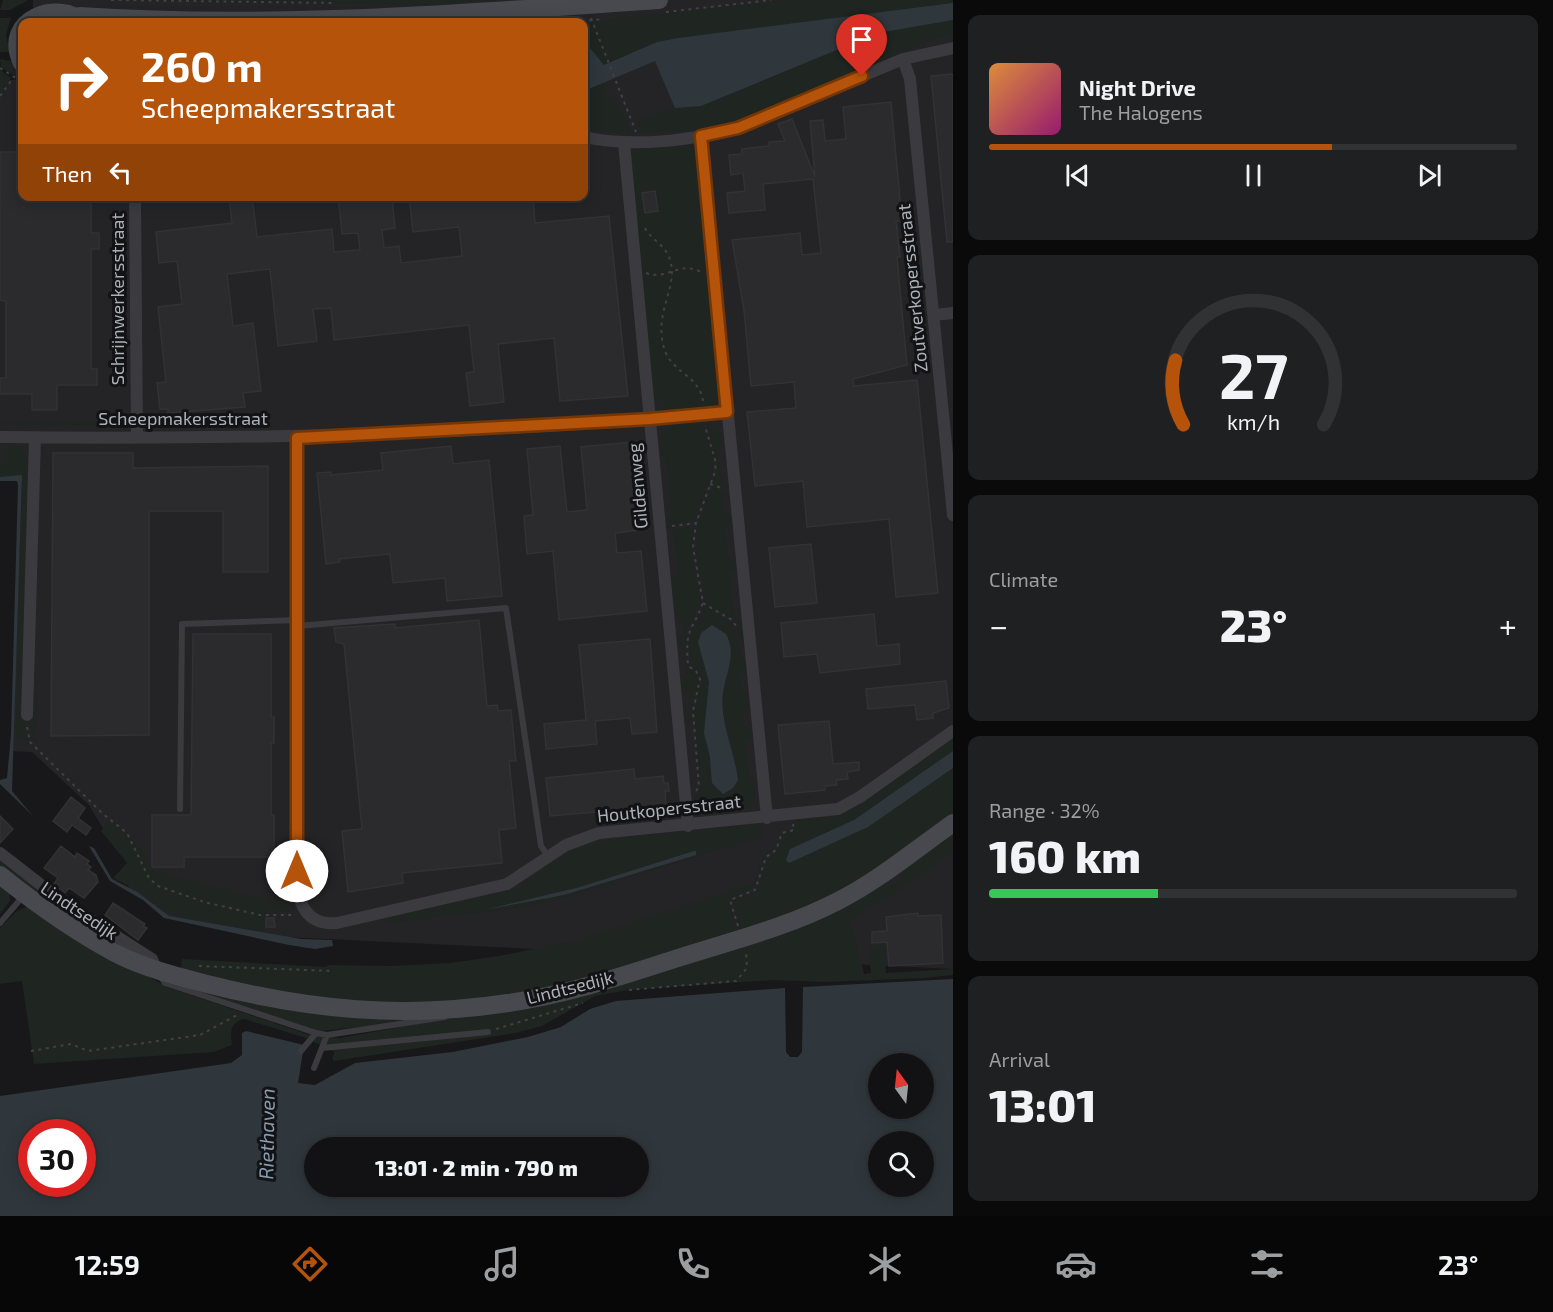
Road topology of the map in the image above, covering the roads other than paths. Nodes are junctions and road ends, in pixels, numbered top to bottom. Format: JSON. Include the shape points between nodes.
{"nodes":[{"id":1,"x":658,"y":4,"type":"edge"},
{"id":2,"x":72,"y":8,"type":"edge"},
{"id":3,"x":28,"y":11,"type":"edge"},
{"id":4,"x":120,"y":18,"type":"edge"},
{"id":5,"x":354,"y":18,"type":"edge"},
{"id":6,"x":568,"y":18,"type":"edge"},
{"id":7,"x":18,"y":24,"type":"edge"},
{"id":8,"x":953,"y":48,"type":"edge"},
{"id":9,"x":903,"y":59,"type":"junction"},
{"id":10,"x":17,"y":60,"type":"edge"},
{"id":11,"x":701,"y":136,"type":"junction"},
{"id":12,"x":588,"y":138,"type":"edge"},
{"id":13,"x":624,"y":143,"type":"junction"},
{"id":14,"x":135,"y":201,"type":"edge"},
{"id":15,"x":953,"y":313,"type":"edge"},
{"id":16,"x":934,"y":315,"type":"junction"},
{"id":17,"x":727,"y":412,"type":"junction"},
{"id":18,"x":650,"y":419,"type":"junction"},
{"id":19,"x":0,"y":437,"type":"edge"},
{"id":20,"x":137,"y":437,"type":"junction"},
{"id":21,"x":35,"y":438,"type":"junction"},
{"id":22,"x":297,"y":438,"type":"junction"},
{"id":23,"x":953,"y":515,"type":"edge"},
{"id":24,"x":297,"y":623,"type":"junction"},
{"id":25,"x":27,"y":715,"type":"road end"},
{"id":26,"x":953,"y":731,"type":"edge"},
{"id":27,"x":180,"y":809,"type":"dead end"},
{"id":28,"x":767,"y":818,"type":"junction"},
{"id":29,"x":953,"y":823,"type":"edge"},
{"id":30,"x":688,"y":825,"type":"junction"},
{"id":31,"x":0,"y":853,"type":"edge"},
{"id":32,"x":549,"y":857,"type":"junction"},
{"id":33,"x":0,"y":875,"type":"edge"},
{"id":34,"x":24,"y":894,"type":"junction"},
{"id":35,"x":0,"y":923,"type":"edge"},
{"id":36,"x":156,"y":970,"type":"junction"},
{"id":37,"x":474,"y":1007,"type":"junction"},
{"id":38,"x":488,"y":1032,"type":"road end"},
{"id":39,"x":316,"y":1033,"type":"junction"},
{"id":40,"x":327,"y":1035,"type":"junction"},
{"id":41,"x":322,"y":1048,"type":"junction"},
{"id":42,"x":301,"y":1051,"type":"dead end"},
{"id":43,"x":314,"y":1068,"type":"dead end"}],
"edges":[{"from":1,"to":5,"type":"street"},
{"from":1,"to":6,"type":"street"},
{"from":2,"to":3,"type":"street"},
{"from":2,"to":4,"type":"street"},
{"from":7,"to":10,"type":"street","via":[[10,35]]},
{"from":8,"to":9,"type":"street"},
{"from":9,"to":11,"type":"street","via":[[738,128]]},
{"from":9,"to":16,"type":"street","name":"Zoutverkopersstraat","via":[[910,79]]},
{"from":11,"to":13,"type":"street"},
{"from":11,"to":17,"type":"street"},
{"from":12,"to":13,"type":"street"},
{"from":13,"to":18,"type":"street","name":"Gildenweg"},
{"from":14,"to":20,"type":"street","name":"Schrijnwerkersstraat"},
{"from":15,"to":16,"type":"street"},
{"from":16,"to":23,"type":"street","name":"Zoutverkopersstraat"},
{"from":17,"to":18,"type":"street","name":"Scheepmakersstraat"},
{"from":17,"to":28,"type":"street"},
{"from":18,"to":22,"type":"street","name":"Scheepmakersstraat"},
{"from":18,"to":30,"type":"street","name":"Gildenweg"},
{"from":19,"to":21,"type":"street","name":"Scheepmakersstraat"},
{"from":20,"to":21,"type":"street","name":"Scheepmakersstraat"},
{"from":20,"to":22,"type":"street","name":"Scheepmakersstraat"},
{"from":21,"to":25,"type":"street"},
{"from":22,"to":24,"type":"street"},
{"from":24,"to":27,"type":"lane","via":[[182,624]]},
{"from":24,"to":32,"type":"lane","via":[[506,608],[541,846]]},
{"from":24,"to":32,"type":"street","name":"Houtkopersstraat","via":[[297,893],[308,915],[322,923],[337,923],[495,888],[519,879]]},
{"from":26,"to":28,"type":"street","name":"Houtkopersstraat","via":[[860,797],[838,808]]},
{"from":28,"to":30,"type":"street","name":"Houtkopersstraat"},
{"from":29,"to":37,"type":"street","name":"Lindtsedijk","via":[[848,896],[801,918],[739,931],[579,988]]},
{"from":30,"to":32,"type":"street","name":"Houtkopersstraat","via":[[591,835]]},
{"from":31,"to":36,"type":"street","name":"Lindtsedijk","via":[[63,902],[152,959]]},
{"from":33,"to":34,"type":"street","name":"Lindtsedijk"},
{"from":34,"to":35,"type":"lane"},
{"from":34,"to":36,"type":"street","name":"Lindtsedijk","via":[[117,954]]},
{"from":36,"to":37,"type":"street","name":"Lindtsedijk","via":[[258,997],[342,1010]]},
{"from":36,"to":39,"type":"lane","via":[[165,983]]},
{"from":37,"to":40,"type":"lane","via":[[436,1020]]},
{"from":38,"to":41,"type":"lane"},
{"from":39,"to":40,"type":"lane"},
{"from":39,"to":42,"type":"lane"},
{"from":40,"to":41,"type":"lane"},
{"from":41,"to":43,"type":"lane"}]}
